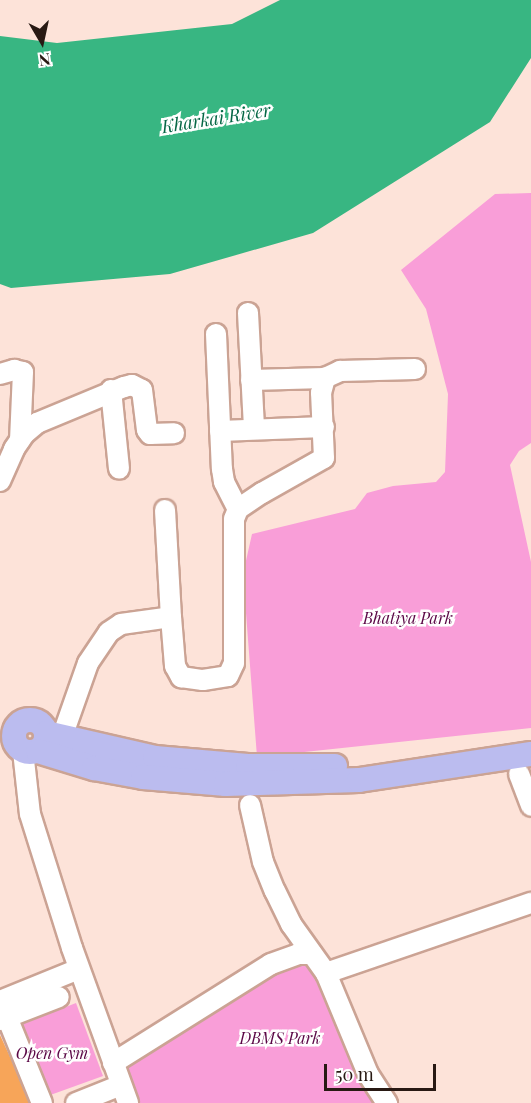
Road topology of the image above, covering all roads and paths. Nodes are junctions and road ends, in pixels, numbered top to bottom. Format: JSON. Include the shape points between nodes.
{"nodes":[{"id":1,"x":248,"y":313,"type":"dead end"},
{"id":2,"x":216,"y":334,"type":"dead end"},
{"id":3,"x":415,"y":369,"type":"dead end"},
{"id":4,"x":0,"y":374,"type":"edge"},
{"id":5,"x":325,"y":378,"type":"junction"},
{"id":6,"x":251,"y":380,"type":"junction"},
{"id":7,"x":111,"y":390,"type":"junction"},
{"id":8,"x":324,"y":427,"type":"junction"},
{"id":9,"x":254,"y":429,"type":"junction"},
{"id":10,"x":220,"y":431,"type":"junction"},
{"id":11,"x":174,"y":433,"type":"dead end"},
{"id":12,"x":20,"y":440,"type":"junction"},
{"id":13,"x":119,"y":469,"type":"dead end"},
{"id":14,"x":0,"y":482,"type":"edge"},
{"id":15,"x":238,"y":509,"type":"junction"},
{"id":16,"x":165,"y":510,"type":"dead end"},
{"id":17,"x":171,"y":617,"type":"junction"},
{"id":18,"x":25,"y":739,"type":"edge"},
{"id":19,"x":531,"y":739,"type":"edge"},
{"id":20,"x":525,"y":764,"type":"edge"},
{"id":21,"x":250,"y":805,"type":"dead end"},
{"id":22,"x":531,"y":806,"type":"edge"},
{"id":23,"x":531,"y":903,"type":"edge"},
{"id":24,"x":312,"y":954,"type":"junction"},
{"id":25,"x":80,"y":969,"type":"junction"},
{"id":26,"x":326,"y":973,"type":"junction"},
{"id":27,"x":59,"y":997,"type":"dead end"},
{"id":28,"x":2,"y":1013,"type":"edge"},
{"id":29,"x":113,"y":1063,"type":"junction"},
{"id":30,"x":124,"y":1094,"type":"edge"},
{"id":31,"x":42,"y":1103,"type":"edge"},
{"id":32,"x":76,"y":1103,"type":"edge"},
{"id":33,"x":387,"y":1103,"type":"edge"}],
"edges":[{"from":1,"to":6,"type":"street"},
{"from":2,"to":10,"type":"street"},
{"from":3,"to":5,"type":"street","via":[[340,371]]},
{"from":4,"to":12,"type":"street","via":[[14,369],[23,372]]},
{"from":5,"to":6,"type":"street"},
{"from":5,"to":8,"type":"street","via":[[321,393]]},
{"from":6,"to":9,"type":"street"},
{"from":7,"to":11,"type":"street","via":[[137,386],[145,398],[150,434]]},
{"from":7,"to":12,"type":"street","via":[[37,423]]},
{"from":7,"to":13,"type":"street"},
{"from":8,"to":9,"type":"street"},
{"from":8,"to":15,"type":"street","via":[[324,458]]},
{"from":9,"to":10,"type":"street"},
{"from":10,"to":15,"type":"street","via":[[224,482]]},
{"from":12,"to":14,"type":"street"},
{"from":15,"to":17,"type":"street","via":[[234,519],[234,663],[228,676],[203,680],[181,677],[175,666]]},
{"from":16,"to":17,"type":"street"},
{"from":17,"to":18,"type":"street","via":[[121,624],[109,632]]},
{"from":18,"to":19,"type":"main road","via":[[154,758],[260,766],[375,763]]},
{"from":18,"to":20,"type":"main road","via":[[94,768],[143,777],[226,784],[359,780]]},
{"from":18,"to":25,"type":"street","via":[[30,814]]},
{"from":20,"to":22,"type":"street"},
{"from":21,"to":24,"type":"street","via":[[267,872],[291,924]]},
{"from":23,"to":26,"type":"street"},
{"from":24,"to":26,"type":"street"},
{"from":24,"to":29,"type":"street","via":[[298,954],[271,964]]},
{"from":25,"to":28,"type":"street"},
{"from":25,"to":29,"type":"street"},
{"from":26,"to":33,"type":"street","via":[[368,1074]]},
{"from":27,"to":28,"type":"street"},
{"from":28,"to":31,"type":"street"},
{"from":29,"to":30,"type":"street"},
{"from":30,"to":32,"type":"street"}]}
